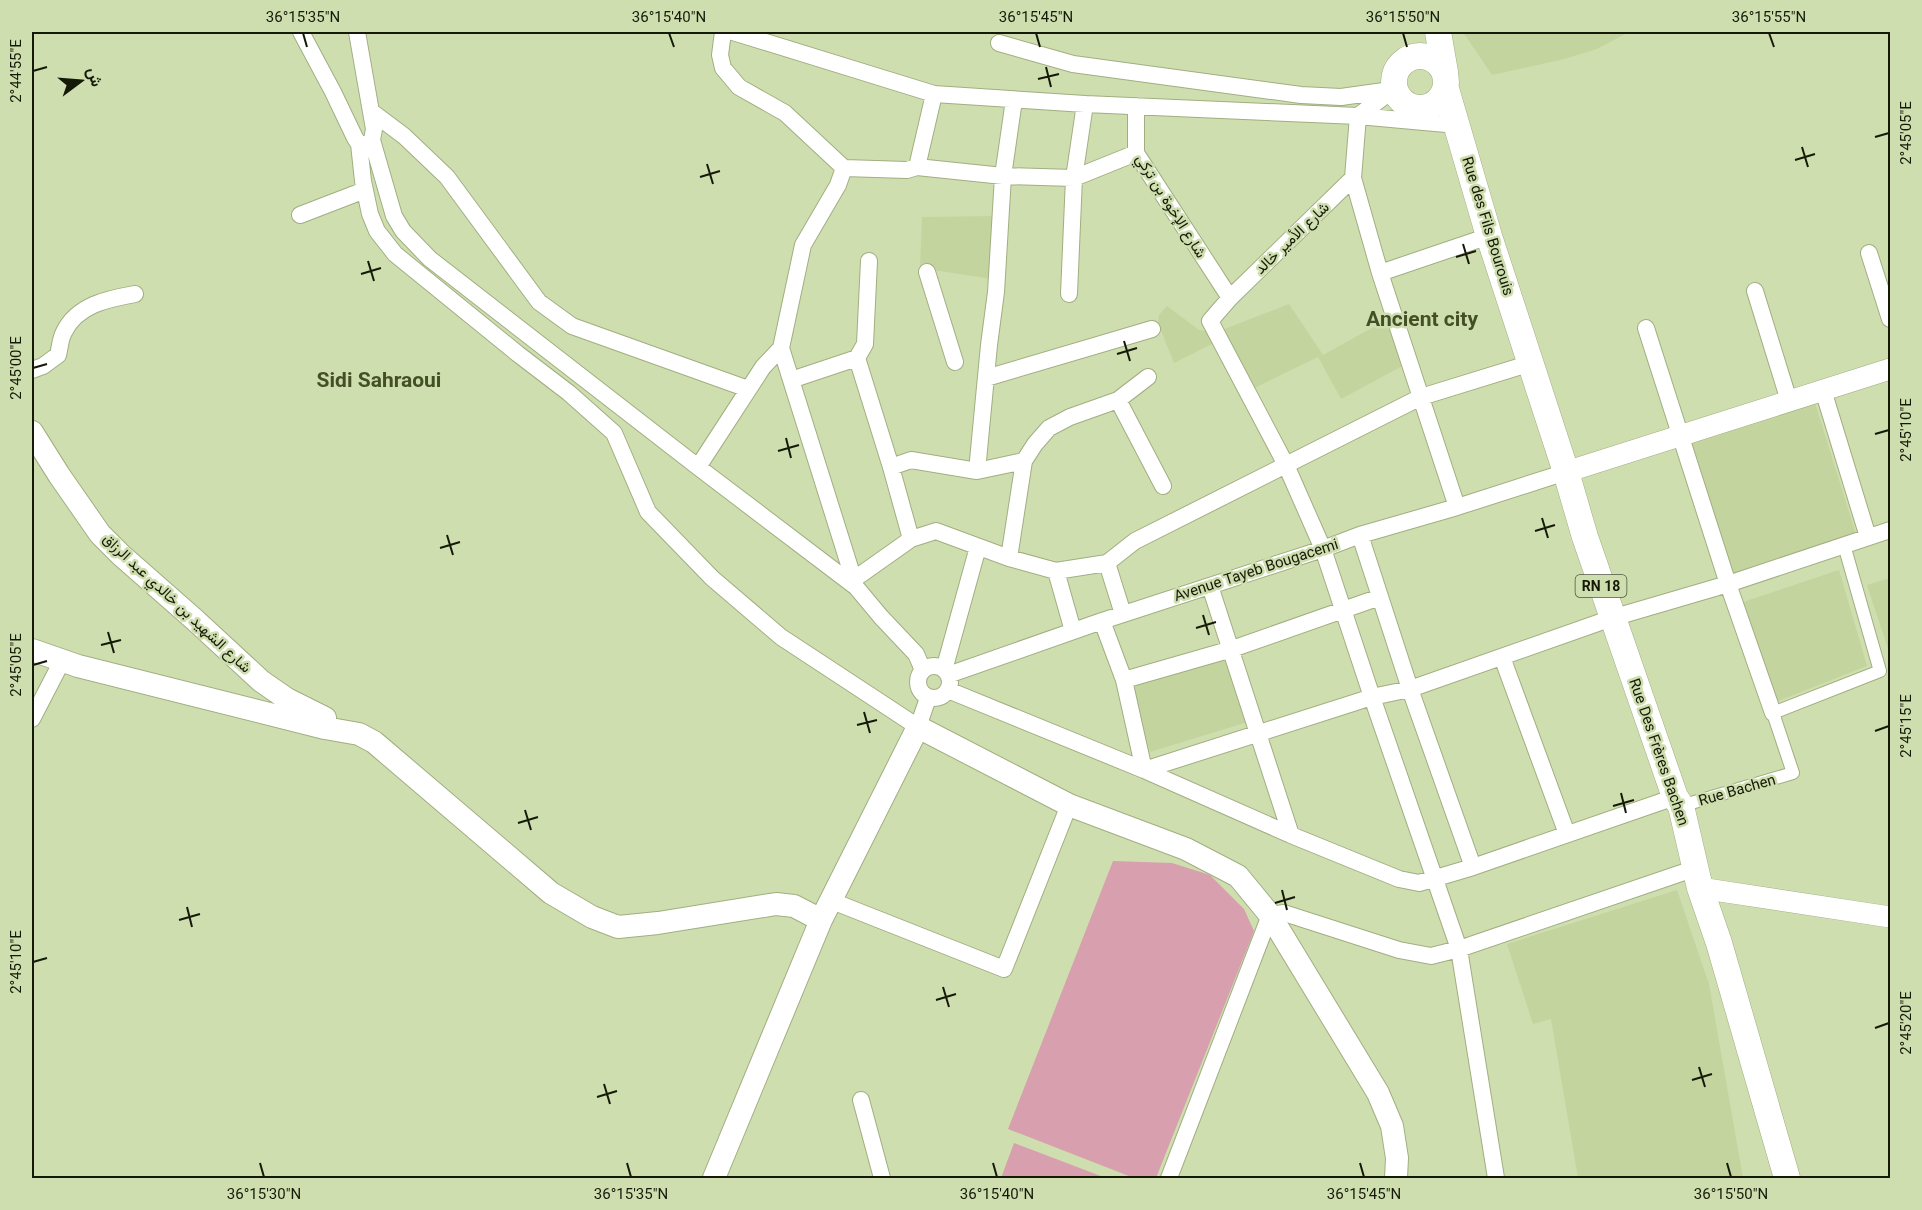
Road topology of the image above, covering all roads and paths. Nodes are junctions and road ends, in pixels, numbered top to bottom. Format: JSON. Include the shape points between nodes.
{"nodes":[{"id":1,"x":301,"y":32,"type":"edge"},
{"id":2,"x":357,"y":32,"type":"edge"},
{"id":3,"x":723,"y":32,"type":"edge"},
{"id":4,"x":733,"y":32,"type":"edge"},
{"id":5,"x":1420,"y":32,"type":"edge"},
{"id":6,"x":1438,"y":32,"type":"edge"},
{"id":7,"x":999,"y":43,"type":"dead end"},
{"id":8,"x":1401,"y":63,"type":"junction"},
{"id":9,"x":1445,"y":80,"type":"junction"},
{"id":10,"x":1394,"y":89,"type":"junction"},
{"id":11,"x":934,"y":94,"type":"junction"},
{"id":12,"x":1014,"y":100,"type":"junction"},
{"id":13,"x":1085,"y":104,"type":"junction"},
{"id":14,"x":1136,"y":106,"type":"junction"},
{"id":15,"x":372,"y":112,"type":"junction"},
{"id":16,"x":1358,"y":116,"type":"junction"},
{"id":17,"x":1457,"y":125,"type":"junction"},
{"id":18,"x":365,"y":142,"type":"junction"},
{"id":19,"x":1136,"y":153,"type":"junction"},
{"id":20,"x":917,"y":167,"type":"junction"},
{"id":21,"x":844,"y":168,"type":"junction"},
{"id":22,"x":1003,"y":176,"type":"junction"},
{"id":23,"x":1074,"y":178,"type":"junction"},
{"id":24,"x":1353,"y":178,"type":"junction"},
{"id":25,"x":365,"y":190,"type":"junction"},
{"id":26,"x":300,"y":215,"type":"dead end"},
{"id":27,"x":1490,"y":236,"type":"junction"},
{"id":28,"x":1869,"y":253,"type":"dead end"},
{"id":29,"x":869,"y":261,"type":"dead end"},
{"id":30,"x":927,"y":272,"type":"dead end"},
{"id":31,"x":1380,"y":273,"type":"junction"},
{"id":32,"x":1755,"y":291,"type":"dead end"},
{"id":33,"x":135,"y":294,"type":"dead end"},
{"id":34,"x":1069,"y":294,"type":"dead end"},
{"id":35,"x":1230,"y":298,"type":"junction"},
{"id":36,"x":1890,"y":319,"type":"edge"},
{"id":37,"x":1646,"y":328,"type":"dead end"},
{"id":38,"x":1152,"y":329,"type":"dead end"},
{"id":39,"x":781,"y":348,"type":"junction"},
{"id":40,"x":856,"y":358,"type":"junction"},
{"id":41,"x":955,"y":363,"type":"dead end"},
{"id":42,"x":1531,"y":363,"type":"junction"},
{"id":43,"x":1890,"y":369,"type":"edge"},
{"id":44,"x":32,"y":370,"type":"edge"},
{"id":45,"x":1148,"y":377,"type":"dead end"},
{"id":46,"x":986,"y":378,"type":"junction"},
{"id":47,"x":791,"y":380,"type":"junction"},
{"id":48,"x":748,"y":389,"type":"junction"},
{"id":49,"x":1823,"y":390,"type":"junction"},
{"id":50,"x":1421,"y":397,"type":"junction"},
{"id":51,"x":1118,"y":400,"type":"junction"},
{"id":52,"x":1789,"y":401,"type":"junction"},
{"id":53,"x":32,"y":432,"type":"edge"},
{"id":54,"x":1680,"y":436,"type":"junction"},
{"id":55,"x":1024,"y":461,"type":"junction"},
{"id":56,"x":1286,"y":465,"type":"junction"},
{"id":57,"x":891,"y":466,"type":"junction"},
{"id":58,"x":698,"y":467,"type":"junction"},
{"id":59,"x":977,"y":471,"type":"junction"},
{"id":60,"x":1566,"y":472,"type":"junction"},
{"id":61,"x":1163,"y":486,"type":"dead end"},
{"id":62,"x":1457,"y":507,"type":"junction"},
{"id":63,"x":1890,"y":530,"type":"edge"},
{"id":64,"x":1360,"y":535,"type":"junction"},
{"id":65,"x":1868,"y":537,"type":"junction"},
{"id":66,"x":911,"y":539,"type":"junction"},
{"id":67,"x":1844,"y":545,"type":"junction"},
{"id":68,"x":978,"y":547,"type":"junction"},
{"id":69,"x":1323,"y":549,"type":"junction"},
{"id":70,"x":1009,"y":558,"type":"junction"},
{"id":71,"x":1107,"y":563,"type":"junction"},
{"id":72,"x":1056,"y":571,"type":"junction"},
{"id":73,"x":855,"y":583,"type":"junction"},
{"id":74,"x":1728,"y":584,"type":"junction"},
{"id":75,"x":1210,"y":586,"type":"junction"},
{"id":76,"x":1380,"y":597,"type":"junction"},
{"id":77,"x":1342,"y":610,"type":"junction"},
{"id":78,"x":1123,"y":614,"type":"junction"},
{"id":79,"x":1612,"y":618,"type":"junction"},
{"id":80,"x":1102,"y":621,"type":"junction"},
{"id":81,"x":1073,"y":631,"type":"junction"},
{"id":82,"x":1232,"y":649,"type":"junction"},
{"id":83,"x":32,"y":650,"type":"edge"},
{"id":84,"x":1502,"y":657,"type":"junction"},
{"id":85,"x":62,"y":661,"type":"junction"},
{"id":86,"x":922,"y":670,"type":"junction"},
{"id":87,"x":947,"y":678,"type":"junction"},
{"id":88,"x":1124,"y":680,"type":"junction"},
{"id":89,"x":1410,"y":689,"type":"junction"},
{"id":90,"x":1372,"y":697,"type":"junction"},
{"id":91,"x":928,"y":698,"type":"junction"},
{"id":92,"x":1773,"y":713,"type":"junction"},
{"id":93,"x":32,"y":719,"type":"edge"},
{"id":94,"x":918,"y":727,"type":"junction"},
{"id":95,"x":1257,"y":733,"type":"junction"},
{"id":96,"x":359,"y":734,"type":"junction"},
{"id":97,"x":1144,"y":770,"type":"junction"},
{"id":98,"x":1678,"y":801,"type":"junction"},
{"id":99,"x":1069,"y":805,"type":"junction"},
{"id":100,"x":1567,"y":834,"type":"junction"},
{"id":101,"x":1291,"y":835,"type":"junction"},
{"id":102,"x":1473,"y":867,"type":"junction"},
{"id":103,"x":1698,"y":878,"type":"junction"},
{"id":104,"x":1434,"y":879,"type":"junction"},
{"id":105,"x":827,"y":910,"type":"junction"},
{"id":106,"x":1270,"y":915,"type":"junction"},
{"id":107,"x":1890,"y":916,"type":"edge"},
{"id":108,"x":1459,"y":949,"type":"junction"},
{"id":109,"x":861,"y":1100,"type":"dead end"},
{"id":110,"x":714,"y":1179,"type":"edge"},
{"id":111,"x":882,"y":1179,"type":"edge"},
{"id":112,"x":1169,"y":1179,"type":"edge"},
{"id":113,"x":1396,"y":1179,"type":"edge"},
{"id":114,"x":1496,"y":1179,"type":"edge"},
{"id":115,"x":1787,"y":1179,"type":"edge"}],
"edges":[{"from":1,"to":18,"type":"street"},
{"from":2,"to":15,"type":"street"},
{"from":3,"to":21,"type":"street","via":[[723,68],[739,87],[785,113]]},
{"from":4,"to":11,"type":"street"},
{"from":5,"to":8,"type":"main road"},
{"from":6,"to":9,"type":"main road","number":"RN 18"},
{"from":7,"to":10,"type":"street","via":[[1074,64],[1301,95],[1341,97]]},
{"from":8,"to":9,"type":"main road","via":[[1416,55],[1425,56],[1440,64]]},
{"from":8,"to":10,"type":"main road","via":[[1394,75]]},
{"from":9,"to":10,"type":"main road","via":[[1436,103],[1429,107],[1404,103]]},
{"from":9,"to":17,"type":"main road","name":"Rue des Fils Bourouis","number":"RN 18"},
{"from":10,"to":16,"type":"street"},
{"from":11,"to":12,"type":"street"},
{"from":11,"to":20,"type":"street"},
{"from":12,"to":13,"type":"street"},
{"from":12,"to":22,"type":"street"},
{"from":13,"to":14,"type":"street"},
{"from":13,"to":23,"type":"street"},
{"from":14,"to":16,"type":"street"},
{"from":14,"to":19,"type":"street","name":"شارع الإخوة بن تركي"},
{"from":15,"to":18,"type":"street","via":[[375,129]]},
{"from":15,"to":48,"type":"street","via":[[447,177],[539,302],[572,326]]},
{"from":16,"to":17,"type":"street"},
{"from":16,"to":24,"type":"street"},
{"from":17,"to":27,"type":"main road","name":"Rue des Fils Bourouis","number":"RN 18"},
{"from":18,"to":25,"type":"street"},
{"from":18,"to":58,"type":"street","via":[[394,216],[423,252]]},
{"from":19,"to":23,"type":"street"},
{"from":19,"to":35,"type":"street","name":"شارع الإخوة بن تركي"},
{"from":20,"to":21,"type":"street"},
{"from":20,"to":22,"type":"street"},
{"from":21,"to":39,"type":"street","via":[[803,245]]},
{"from":22,"to":23,"type":"street"},
{"from":22,"to":46,"type":"street"},
{"from":23,"to":34,"type":"street"},
{"from":24,"to":31,"type":"street"},
{"from":24,"to":35,"type":"street","name":"شارع الأمير خالد"},
{"from":25,"to":26,"type":"street"},
{"from":25,"to":94,"type":"street","via":[[377,231],[395,255],[570,393],[614,433],[648,512],[711,578],[781,637]]},
{"from":27,"to":31,"type":"street"},
{"from":27,"to":42,"type":"main road","name":"Rue des Fils Bourouis","number":"RN 18"},
{"from":28,"to":36,"type":"street"},
{"from":29,"to":40,"type":"street","via":[[866,344]]},
{"from":30,"to":41,"type":"street"},
{"from":31,"to":50,"type":"street"},
{"from":32,"to":52,"type":"street"},
{"from":33,"to":44,"type":"street","via":[[89,307],[74,316],[63,334],[58,355]]},
{"from":35,"to":56,"type":"street","name":"شارع الأمير خالد","via":[[1210,321]]},
{"from":37,"to":54,"type":"street"},
{"from":38,"to":46,"type":"street"},
{"from":39,"to":47,"type":"street"},
{"from":39,"to":48,"type":"street"},
{"from":40,"to":47,"type":"street"},
{"from":40,"to":57,"type":"street"},
{"from":42,"to":50,"type":"street"},
{"from":42,"to":60,"type":"main road","name":"Rue Des Frères Bachen","number":"RN 18"},
{"from":43,"to":49,"type":"street"},
{"from":45,"to":51,"type":"street"},
{"from":46,"to":59,"type":"street"},
{"from":47,"to":73,"type":"street"},
{"from":48,"to":58,"type":"street"},
{"from":49,"to":52,"type":"street"},
{"from":49,"to":65,"type":"street"},
{"from":50,"to":56,"type":"street"},
{"from":50,"to":62,"type":"street"},
{"from":51,"to":55,"type":"street","via":[[1049,428]]},
{"from":51,"to":61,"type":"street"},
{"from":52,"to":54,"type":"street"},
{"from":53,"to":96,"type":"main road","name":"شارع الشهيد بن خالدي عبد الرزاق","via":[[100,534],[121,555],[261,681],[287,699]]},
{"from":54,"to":60,"type":"street"},
{"from":54,"to":74,"type":"street"},
{"from":55,"to":59,"type":"street"},
{"from":55,"to":70,"type":"street"},
{"from":56,"to":69,"type":"street"},
{"from":56,"to":71,"type":"street","via":[[1136,541]]},
{"from":57,"to":59,"type":"street","via":[[911,460]]},
{"from":57,"to":66,"type":"street"},
{"from":58,"to":73,"type":"street"},
{"from":60,"to":62,"type":"street","name":"Avenue Tayeb Bougacemi"},
{"from":60,"to":79,"type":"main road","name":"Rue Des Frères Bachen","number":"RN 18"},
{"from":62,"to":64,"type":"street","name":"Avenue Tayeb Bougacemi"},
{"from":63,"to":65,"type":"street"},
{"from":64,"to":69,"type":"street","name":"Avenue Tayeb Bougacemi"},
{"from":64,"to":76,"type":"street"},
{"from":65,"to":67,"type":"street"},
{"from":66,"to":68,"type":"street","via":[[936,531]]},
{"from":66,"to":73,"type":"street"},
{"from":67,"to":74,"type":"street"},
{"from":67,"to":92,"type":"street","via":[[1880,671]]},
{"from":68,"to":70,"type":"street"},
{"from":68,"to":87,"type":"street"},
{"from":69,"to":75,"type":"street","name":"Avenue Tayeb Bougacemi"},
{"from":69,"to":77,"type":"street"},
{"from":70,"to":72,"type":"street"},
{"from":71,"to":72,"type":"street"},
{"from":71,"to":78,"type":"street"},
{"from":72,"to":81,"type":"street"},
{"from":73,"to":86,"type":"street","via":[[916,654]]},
{"from":74,"to":79,"type":"street"},
{"from":74,"to":92,"type":"street"},
{"from":75,"to":78,"type":"street","name":"Avenue Tayeb Bougacemi"},
{"from":75,"to":82,"type":"street"},
{"from":76,"to":77,"type":"street"},
{"from":76,"to":89,"type":"street"},
{"from":77,"to":82,"type":"street"},
{"from":77,"to":90,"type":"street"},
{"from":78,"to":80,"type":"street","name":"Avenue Tayeb Bougacemi"},
{"from":79,"to":84,"type":"street"},
{"from":79,"to":98,"type":"main road","name":"Rue Des Frères Bachen","number":"RN 18"},
{"from":80,"to":81,"type":"street","name":"Avenue Tayeb Bougacemi"},
{"from":80,"to":88,"type":"street"},
{"from":81,"to":87,"type":"street","name":"Avenue Tayeb Bougacemi"},
{"from":82,"to":88,"type":"street"},
{"from":82,"to":95,"type":"street"},
{"from":83,"to":85,"type":"main road"},
{"from":84,"to":89,"type":"street"},
{"from":84,"to":100,"type":"street"},
{"from":85,"to":93,"type":"street"},
{"from":85,"to":96,"type":"main road"},
{"from":86,"to":87,"type":"street","via":[[932,666]]},
{"from":86,"to":91,"type":"street","via":[[918,688]]},
{"from":87,"to":91,"type":"street","via":[[942,696]]},
{"from":87,"to":97,"type":"street"},
{"from":88,"to":97,"type":"street"},
{"from":89,"to":90,"type":"street"},
{"from":89,"to":102,"type":"street"},
{"from":90,"to":95,"type":"street"},
{"from":90,"to":104,"type":"street"},
{"from":91,"to":94,"type":"street"},
{"from":92,"to":98,"type":"street","name":"Rue Bachen","via":[[1793,773]]},
{"from":94,"to":99,"type":"main road"},
{"from":94,"to":105,"type":"main road"},
{"from":95,"to":97,"type":"street"},
{"from":95,"to":101,"type":"street"},
{"from":96,"to":105,"type":"main road","name":"شارع الشهيد بن خالدي عبد الرزاق","via":[[411,772],[551,894],[618,927],[776,904]]},
{"from":97,"to":101,"type":"street"},
{"from":98,"to":100,"type":"street"},
{"from":98,"to":103,"type":"main road","name":"Rue Des Frères Bachen","number":"RN 18"},
{"from":99,"to":105,"type":"street","via":[[1004,969]]},
{"from":99,"to":106,"type":"main road","via":[[1186,849],[1238,876]]},
{"from":100,"to":102,"type":"street"},
{"from":101,"to":104,"type":"street","via":[[1399,879],[1419,883]]},
{"from":102,"to":104,"type":"street"},
{"from":103,"to":107,"type":"street"},
{"from":103,"to":108,"type":"street"},
{"from":103,"to":115,"type":"main road","name":"Rue Des Frères Bachen","number":"RN 18"},
{"from":104,"to":108,"type":"street"},
{"from":105,"to":110,"type":"main road"},
{"from":106,"to":108,"type":"street","via":[[1284,913],[1399,950],[1431,956]]},
{"from":106,"to":112,"type":"street"},
{"from":106,"to":113,"type":"main road","via":[[1378,1093],[1392,1126]]},
{"from":108,"to":114,"type":"street"},
{"from":109,"to":111,"type":"street"}]}
